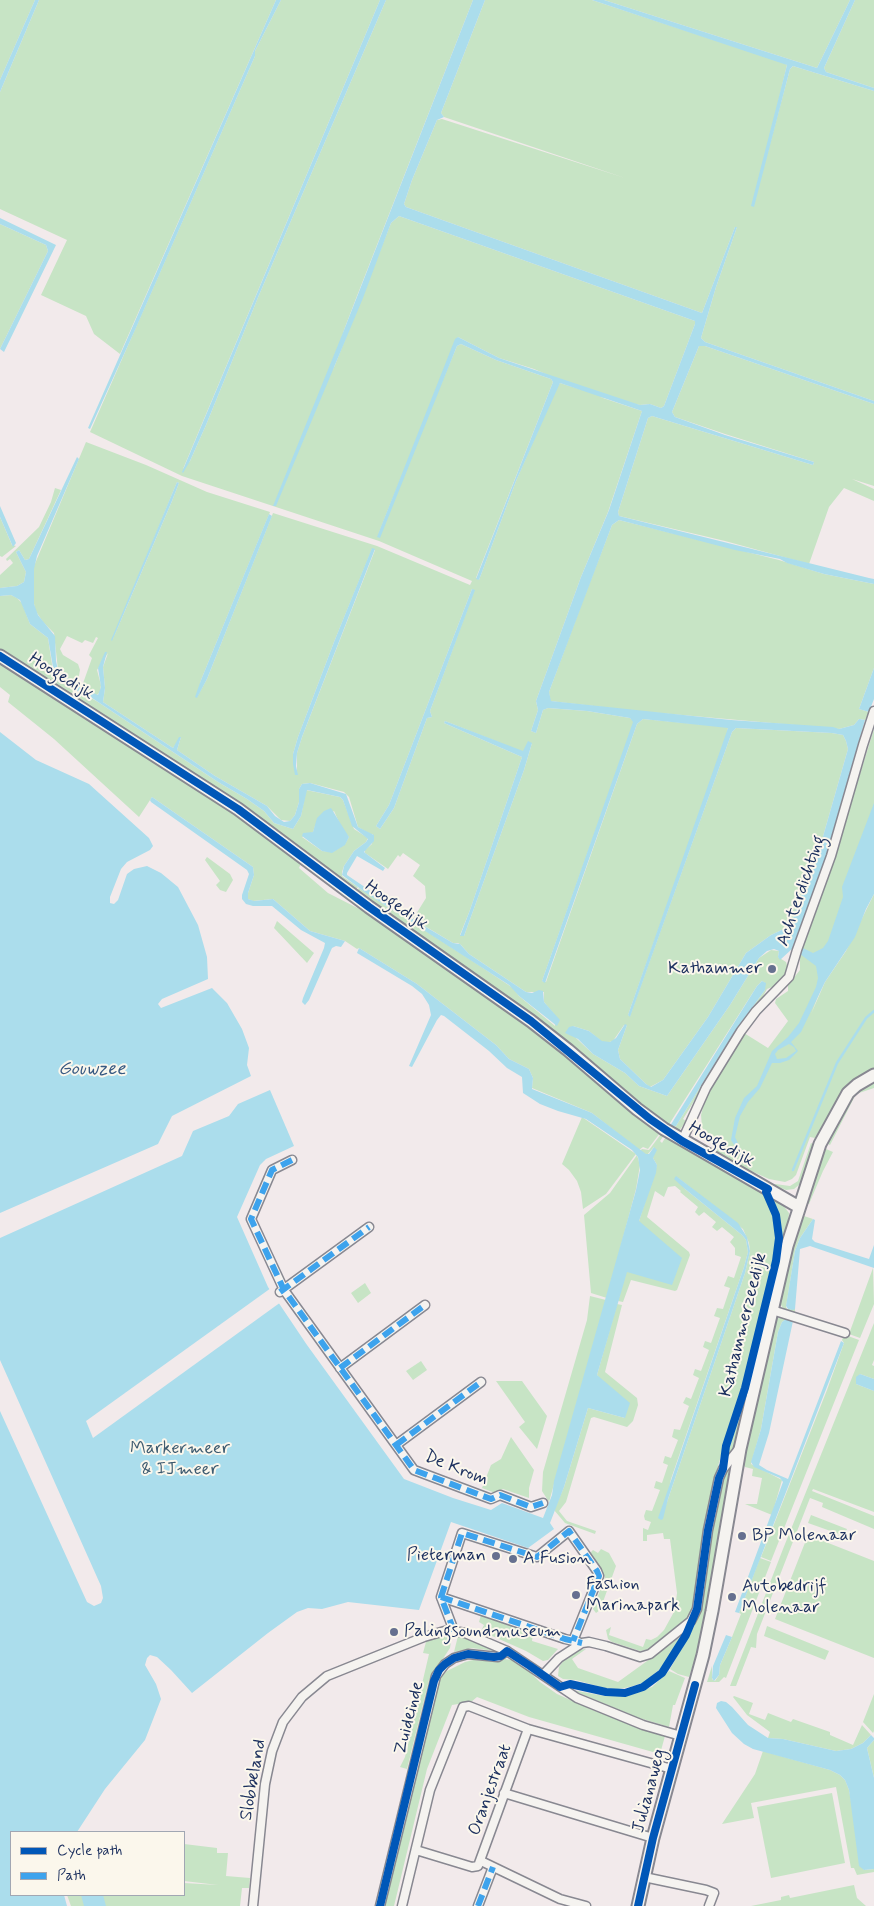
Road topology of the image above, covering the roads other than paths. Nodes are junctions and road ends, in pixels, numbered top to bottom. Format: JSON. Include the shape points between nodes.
{"nodes":[{"id":1,"x":0,"y":656,"type":"edge"},
{"id":2,"x":874,"y":711,"type":"edge"},
{"id":3,"x":874,"y":1075,"type":"edge"},
{"id":4,"x":682,"y":1141,"type":"junction"},
{"id":5,"x":292,"y":1160,"type":"dead end"},
{"id":6,"x":799,"y":1207,"type":"junction"},
{"id":7,"x":369,"y":1227,"type":"dead end"},
{"id":8,"x":282,"y":1291,"type":"junction"},
{"id":9,"x":425,"y":1305,"type":"dead end"},
{"id":10,"x":772,"y":1310,"type":"junction"},
{"id":11,"x":845,"y":1333,"type":"dead end"},
{"id":12,"x":340,"y":1368,"type":"junction"},
{"id":13,"x":481,"y":1382,"type":"dead end"},
{"id":14,"x":396,"y":1445,"type":"junction"},
{"id":15,"x":740,"y":1449,"type":"junction"},
{"id":16,"x":543,"y":1503,"type":"dead end"},
{"id":17,"x":441,"y":1597,"type":"junction"},
{"id":18,"x":454,"y":1631,"type":"junction"},
{"id":19,"x":573,"y":1641,"type":"junction"},
{"id":20,"x":582,"y":1643,"type":"junction"},
{"id":21,"x":507,"y":1651,"type":"junction"},
{"id":22,"x":543,"y":1675,"type":"junction"},
{"id":23,"x":528,"y":1730,"type":"junction"},
{"id":24,"x":681,"y":1736,"type":"junction"},
{"id":25,"x":672,"y":1769,"type":"junction"},
{"id":26,"x":504,"y":1792,"type":"junction"},
{"id":27,"x":653,"y":1838,"type":"junction"},
{"id":28,"x":416,"y":1850,"type":"junction"},
{"id":29,"x":482,"y":1861,"type":"junction"},
{"id":30,"x":493,"y":1867,"type":"junction"},
{"id":31,"x":644,"y":1877,"type":"junction"},
{"id":32,"x":559,"y":1903,"type":"edge"},
{"id":33,"x":253,"y":1906,"type":"edge"},
{"id":34,"x":380,"y":1906,"type":"edge"},
{"id":35,"x":402,"y":1906,"type":"edge"},
{"id":36,"x":478,"y":1906,"type":"edge"},
{"id":37,"x":586,"y":1906,"type":"edge"},
{"id":38,"x":638,"y":1906,"type":"edge"},
{"id":39,"x":709,"y":1906,"type":"edge"}],
"edges":[{"from":1,"to":4,"type":"street","name":"Hoogedijk","via":[[238,809],[524,1015],[637,1109]]},
{"from":2,"to":4,"type":"street","name":"Achterdichting","via":[[831,856],[796,950],[790,976],[741,1031],[706,1088]]},
{"from":3,"to":6,"type":"street","name":"Kathammerzeedijk","via":[[844,1098],[820,1144]]},
{"from":4,"to":6,"type":"street","name":"Hoogedijk"},
{"from":5,"to":8,"type":"street","name":"De Krom","via":[[272,1170],[251,1219]]},
{"from":6,"to":10,"type":"street","name":"Kathammerzeedijk"},
{"from":7,"to":8,"type":"street"},
{"from":8,"to":12,"type":"street","name":"De Krom"},
{"from":9,"to":12,"type":"street"},
{"from":10,"to":11,"type":"street","name":"Kathammerzeedijk"},
{"from":10,"to":15,"type":"street","name":"Kathammerzeedijk"},
{"from":12,"to":14,"type":"street","name":"De Krom"},
{"from":13,"to":14,"type":"street","name":"De Krom"},
{"from":14,"to":16,"type":"street","name":"De Krom","via":[[414,1470],[491,1499],[500,1495],[531,1507]]},
{"from":15,"to":20,"type":"street","via":[[719,1478],[697,1609],[691,1621],[652,1652],[637,1657],[606,1646]]},
{"from":15,"to":24,"type":"street","name":"Julianaweg","via":[[703,1655]]},
{"from":17,"to":18,"type":"street"},
{"from":17,"to":19,"type":"street"},
{"from":17,"to":19,"type":"street","via":[[462,1533],[537,1557],[569,1531],[599,1576]]},
{"from":18,"to":21,"type":"street","name":"Slobbeland"},
{"from":18,"to":33,"type":"street","name":"Slobbeland","via":[[432,1634],[334,1673],[302,1697],[292,1709],[278,1733],[265,1784]]},
{"from":19,"to":20,"type":"street"},
{"from":20,"to":22,"type":"street","via":[[559,1658]]},
{"from":21,"to":22,"type":"street"},
{"from":21,"to":34,"type":"street","name":"Zuideinde","via":[[498,1657],[468,1654],[454,1658],[436,1676]]},
{"from":22,"to":24,"type":"street","via":[[577,1698],[643,1725]]},
{"from":23,"to":25,"type":"street"},
{"from":23,"to":26,"type":"street","name":"Oranjestraat"},
{"from":23,"to":28,"type":"street","via":[[469,1706],[460,1712],[434,1776]]},
{"from":24,"to":25,"type":"street","name":"Julianaweg"},
{"from":25,"to":27,"type":"street","name":"Julianaweg"},
{"from":26,"to":27,"type":"street"},
{"from":26,"to":29,"type":"street","name":"Oranjestraat"},
{"from":27,"to":31,"type":"street","name":"Julianaweg"},
{"from":28,"to":29,"type":"street","via":[[472,1867]]},
{"from":28,"to":35,"type":"street"},
{"from":29,"to":30,"type":"street"},
{"from":30,"to":32,"type":"street"},
{"from":30,"to":36,"type":"street"},
{"from":31,"to":38,"type":"street","name":"Julianaweg"},
{"from":31,"to":39,"type":"street","via":[[714,1893]]},
{"from":32,"to":37,"type":"street"}]}
